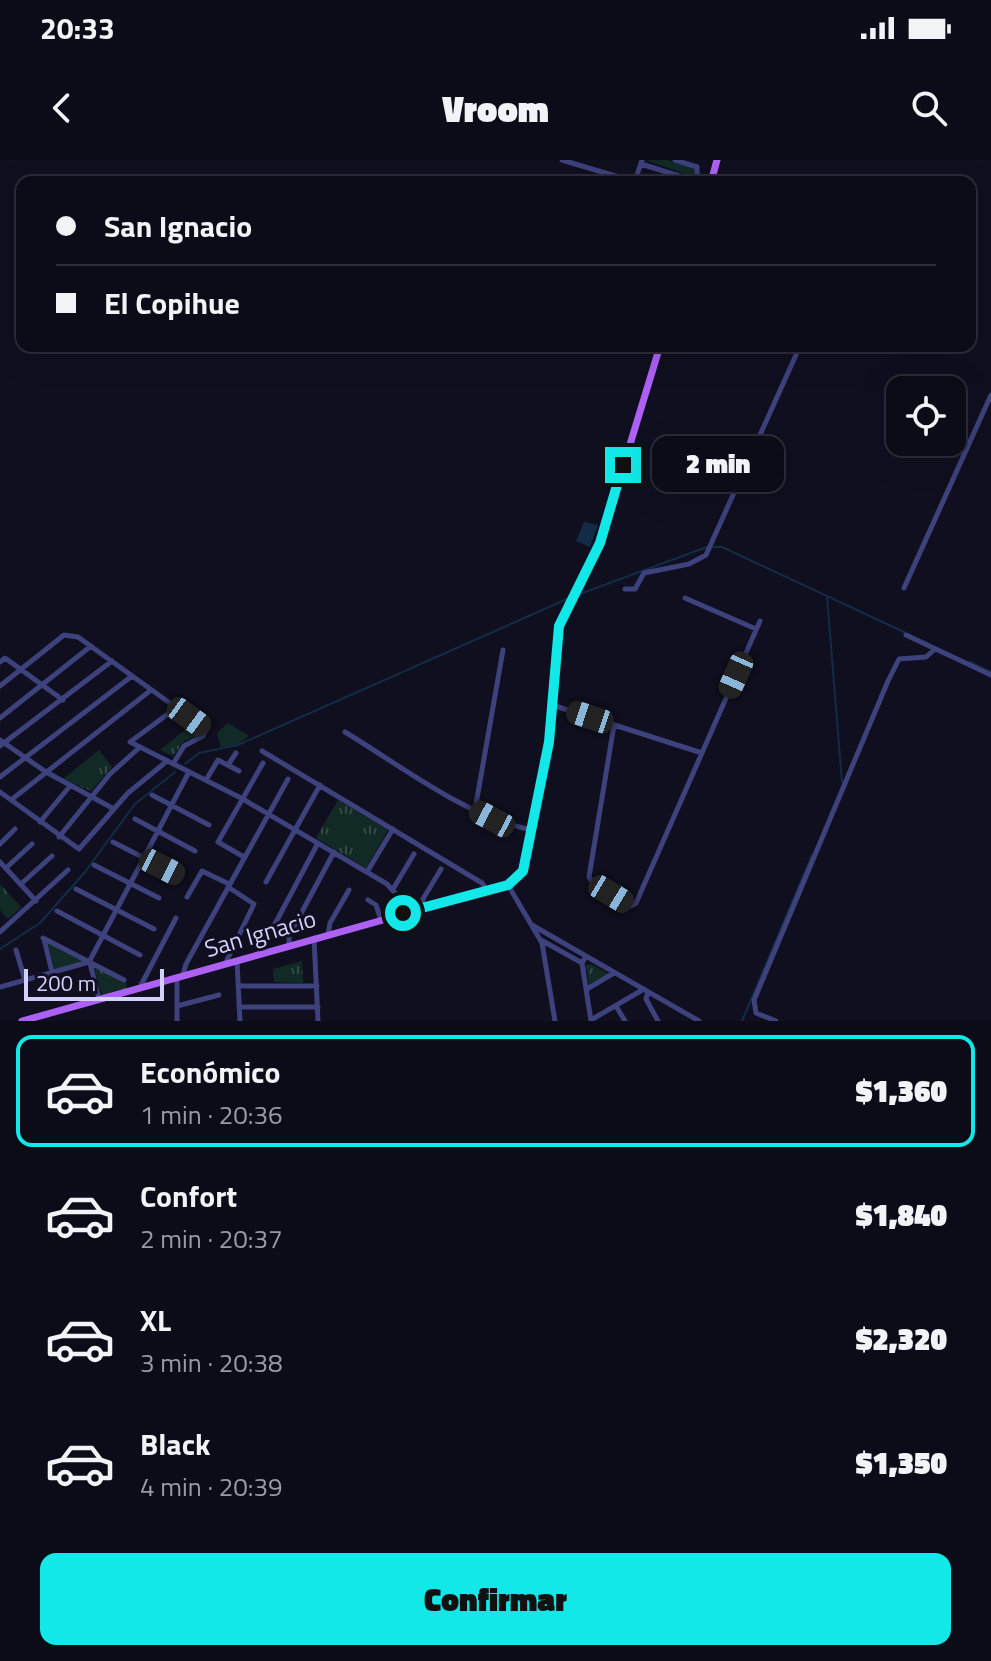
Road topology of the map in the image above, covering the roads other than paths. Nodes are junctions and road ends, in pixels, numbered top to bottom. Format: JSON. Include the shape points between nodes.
{"nodes":[{"id":1,"x":562,"y":160,"type":"edge"},
{"id":2,"x":675,"y":160,"type":"edge"},
{"id":3,"x":641,"y":162,"type":"edge"},
{"id":4,"x":697,"y":175,"type":"edge"},
{"id":5,"x":616,"y":176,"type":"edge"},
{"id":6,"x":681,"y":176,"type":"edge"},
{"id":7,"x":658,"y":352,"type":"edge"},
{"id":8,"x":797,"y":352,"type":"edge"},
{"id":9,"x":991,"y":395,"type":"edge"},
{"id":10,"x":904,"y":588,"type":"dead end"},
{"id":11,"x":625,"y":589,"type":"dead end"},
{"id":12,"x":685,"y":598,"type":"dead end"},
{"id":13,"x":760,"y":621,"type":"dead end"},
{"id":14,"x":756,"y":629,"type":"junction"},
{"id":15,"x":906,"y":635,"type":"dead end"},
{"id":16,"x":91,"y":646,"type":"junction"},
{"id":17,"x":935,"y":649,"type":"junction"},
{"id":18,"x":503,"y":650,"type":"dead end"},
{"id":19,"x":2,"y":660,"type":"edge"},
{"id":20,"x":112,"y":661,"type":"junction"},
{"id":21,"x":21,"y":669,"type":"junction"},
{"id":22,"x":991,"y":675,"type":"edge"},
{"id":23,"x":132,"y":676,"type":"junction"},
{"id":24,"x":42,"y":685,"type":"junction"},
{"id":25,"x":0,"y":686,"type":"edge"},
{"id":26,"x":151,"y":690,"type":"junction"},
{"id":27,"x":63,"y":700,"type":"junction"},
{"id":28,"x":552,"y":705,"type":"junction"},
{"id":29,"x":176,"y":708,"type":"junction"},
{"id":30,"x":0,"y":718,"type":"edge"},
{"id":31,"x":614,"y":725,"type":"junction"},
{"id":32,"x":345,"y":732,"type":"dead end"},
{"id":33,"x":2,"y":743,"type":"edge"},
{"id":34,"x":140,"y":747,"type":"junction"},
{"id":35,"x":262,"y":751,"type":"dead end"},
{"id":36,"x":236,"y":753,"type":"dead end"},
{"id":37,"x":702,"y":753,"type":"junction"},
{"id":38,"x":25,"y":758,"type":"junction"},
{"id":39,"x":170,"y":762,"type":"junction"},
{"id":40,"x":263,"y":763,"type":"dead end"},
{"id":41,"x":228,"y":765,"type":"junction"},
{"id":42,"x":239,"y":771,"type":"dead end"},
{"id":43,"x":46,"y":772,"type":"junction"},
{"id":44,"x":189,"y":772,"type":"junction"},
{"id":45,"x":0,"y":777,"type":"edge"},
{"id":46,"x":288,"y":779,"type":"dead end"},
{"id":47,"x":206,"y":780,"type":"junction"},
{"id":48,"x":70,"y":785,"type":"junction"},
{"id":49,"x":320,"y":785,"type":"junction"},
{"id":50,"x":1,"y":794,"type":"edge"},
{"id":51,"x":152,"y":795,"type":"dead end"},
{"id":52,"x":91,"y":797,"type":"junction"},
{"id":53,"x":241,"y":798,"type":"junction"},
{"id":54,"x":11,"y":800,"type":"junction"},
{"id":55,"x":171,"y":805,"type":"junction"},
{"id":56,"x":114,"y":809,"type":"junction"},
{"id":57,"x":475,"y":810,"type":"junction"},
{"id":58,"x":267,"y":813,"type":"junction"},
{"id":59,"x":135,"y":819,"type":"dead end"},
{"id":60,"x":40,"y":822,"type":"junction"},
{"id":61,"x":209,"y":825,"type":"dead end"},
{"id":62,"x":15,"y":829,"type":"dead end"},
{"id":63,"x":295,"y":829,"type":"junction"},
{"id":64,"x":393,"y":829,"type":"junction"},
{"id":65,"x":532,"y":830,"type":"junction"},
{"id":66,"x":157,"y":831,"type":"junction"},
{"id":67,"x":59,"y":837,"type":"junction"},
{"id":68,"x":113,"y":842,"type":"dead end"},
{"id":69,"x":318,"y":843,"type":"junction"},
{"id":70,"x":0,"y":844,"type":"edge"},
{"id":71,"x":32,"y":844,"type":"dead end"},
{"id":72,"x":195,"y":851,"type":"dead end"},
{"id":73,"x":334,"y":852,"type":"junction"},
{"id":74,"x":414,"y":854,"type":"dead end"},
{"id":75,"x":52,"y":856,"type":"dead end"},
{"id":76,"x":144,"y":857,"type":"junction"},
{"id":77,"x":244,"y":857,"type":"junction"},
{"id":78,"x":0,"y":862,"type":"edge"},
{"id":79,"x":94,"y":865,"type":"dead end"},
{"id":80,"x":6,"y":868,"type":"junction"},
{"id":81,"x":441,"y":869,"type":"dead end"},
{"id":82,"x":68,"y":870,"type":"dead end"},
{"id":83,"x":367,"y":872,"type":"junction"},
{"id":84,"x":181,"y":877,"type":"dead end"},
{"id":85,"x":266,"y":882,"type":"dead end"},
{"id":86,"x":130,"y":883,"type":"junction"},
{"id":87,"x":21,"y":884,"type":"junction"},
{"id":88,"x":508,"y":885,"type":"junction"},
{"id":89,"x":228,"y":886,"type":"junction"},
{"id":90,"x":76,"y":889,"type":"dead end"},
{"id":91,"x":393,"y":889,"type":"junction"},
{"id":92,"x":349,"y":890,"type":"dead end"},
{"id":93,"x":487,"y":890,"type":"junction"},
{"id":94,"x":187,"y":897,"type":"dead end"},
{"id":95,"x":159,"y":898,"type":"dead end"},
{"id":96,"x":368,"y":900,"type":"dead end"},
{"id":97,"x":36,"y":901,"type":"junction"},
{"id":98,"x":422,"y":908,"type":"junction"},
{"id":99,"x":116,"y":909,"type":"junction"},
{"id":100,"x":57,"y":911,"type":"dead end"},
{"id":101,"x":403,"y":913,"type":"junction"},
{"id":102,"x":176,"y":918,"type":"dead end"},
{"id":103,"x":381,"y":920,"type":"junction"},
{"id":104,"x":532,"y":925,"type":"junction"},
{"id":105,"x":154,"y":929,"type":"dead end"},
{"id":106,"x":0,"y":932,"type":"edge"},
{"id":107,"x":102,"y":935,"type":"junction"},
{"id":108,"x":328,"y":935,"type":"junction"},
{"id":109,"x":314,"y":938,"type":"junction"},
{"id":110,"x":540,"y":939,"type":"junction"},
{"id":111,"x":289,"y":946,"type":"junction"},
{"id":112,"x":16,"y":950,"type":"dead end"},
{"id":113,"x":259,"y":954,"type":"junction"},
{"id":114,"x":140,"y":955,"type":"dead end"},
{"id":115,"x":586,"y":956,"type":"junction"},
{"id":116,"x":237,"y":960,"type":"junction"},
{"id":117,"x":89,"y":962,"type":"junction"},
{"id":118,"x":582,"y":963,"type":"junction"},
{"id":119,"x":225,"y":964,"type":"junction"},
{"id":120,"x":52,"y":972,"type":"junction"},
{"id":121,"x":615,"y":972,"type":"junction"},
{"id":122,"x":180,"y":976,"type":"junction"},
{"id":123,"x":25,"y":980,"type":"junction"},
{"id":124,"x":124,"y":980,"type":"dead end"},
{"id":125,"x":239,"y":986,"type":"junction"},
{"id":126,"x":317,"y":986,"type":"junction"},
{"id":127,"x":0,"y":987,"type":"edge"},
{"id":128,"x":140,"y":988,"type":"junction"},
{"id":129,"x":587,"y":989,"type":"junction"},
{"id":130,"x":646,"y":991,"type":"junction"},
{"id":131,"x":219,"y":995,"type":"dead end"},
{"id":132,"x":99,"y":999,"type":"junction"},
{"id":133,"x":177,"y":1006,"type":"junction"},
{"id":134,"x":616,"y":1006,"type":"junction"},
{"id":135,"x":239,"y":1007,"type":"junction"},
{"id":136,"x":318,"y":1007,"type":"junction"},
{"id":137,"x":22,"y":1021,"type":"edge"},
{"id":138,"x":177,"y":1021,"type":"edge"},
{"id":139,"x":240,"y":1021,"type":"edge"},
{"id":140,"x":318,"y":1021,"type":"edge"},
{"id":141,"x":555,"y":1021,"type":"edge"},
{"id":142,"x":591,"y":1021,"type":"edge"},
{"id":143,"x":625,"y":1021,"type":"edge"},
{"id":144,"x":658,"y":1021,"type":"edge"},
{"id":145,"x":699,"y":1021,"type":"edge"},
{"id":146,"x":776,"y":1021,"type":"edge"}],
"edges":[{"from":1,"to":5,"type":"street"},
{"from":2,"to":4,"type":"street","via":[[697,167]]},
{"from":3,"to":6,"type":"street"},
{"from":7,"to":28,"type":"main road","via":[[600,543],[559,626]]},
{"from":8,"to":11,"type":"street","via":[[710,547],[689,564],[644,573],[635,589]]},
{"from":9,"to":10,"type":"street"},
{"from":12,"to":14,"type":"street"},
{"from":13,"to":14,"type":"street"},
{"from":14,"to":37,"type":"street"},
{"from":15,"to":17,"type":"street"},
{"from":16,"to":20,"type":"street"},
{"from":16,"to":21,"type":"street","via":[[69,633]]},
{"from":16,"to":24,"type":"street"},
{"from":17,"to":22,"type":"street"},
{"from":17,"to":146,"type":"street","via":[[926,657],[899,659],[888,681],[754,1000],[756,1013]]},
{"from":18,"to":57,"type":"street"},
{"from":19,"to":21,"type":"street"},
{"from":20,"to":23,"type":"street"},
{"from":20,"to":27,"type":"street"},
{"from":21,"to":24,"type":"street"},
{"from":21,"to":25,"type":"street"},
{"from":23,"to":26,"type":"street"},
{"from":23,"to":38,"type":"street"},
{"from":24,"to":27,"type":"street"},
{"from":24,"to":30,"type":"street"},
{"from":26,"to":29,"type":"street"},
{"from":26,"to":43,"type":"street"},
{"from":27,"to":33,"type":"street"},
{"from":28,"to":31,"type":"street"},
{"from":28,"to":65,"type":"main road"},
{"from":29,"to":34,"type":"street","via":[[130,742]]},
{"from":29,"to":39,"type":"street","via":[[206,731]]},
{"from":31,"to":37,"type":"street"},
{"from":31,"to":37,"type":"street","via":[[589,874],[594,884],[630,906],[636,903]]},
{"from":32,"to":57,"type":"street"},
{"from":33,"to":38,"type":"street"},
{"from":34,"to":39,"type":"street"},
{"from":34,"to":52,"type":"street"},
{"from":35,"to":49,"type":"street"},
{"from":36,"to":41,"type":"street"},
{"from":38,"to":43,"type":"street"},
{"from":38,"to":45,"type":"street"},
{"from":39,"to":44,"type":"street"},
{"from":39,"to":56,"type":"street","via":[[130,790]]},
{"from":40,"to":53,"type":"street"},
{"from":41,"to":42,"type":"street"},
{"from":41,"to":47,"type":"street","via":[[218,760]]},
{"from":43,"to":48,"type":"street"},
{"from":43,"to":54,"type":"street"},
{"from":44,"to":47,"type":"street"},
{"from":44,"to":55,"type":"street"},
{"from":46,"to":58,"type":"street"},
{"from":47,"to":53,"type":"street"},
{"from":48,"to":52,"type":"street"},
{"from":48,"to":60,"type":"street"},
{"from":49,"to":63,"type":"street"},
{"from":49,"to":64,"type":"street"},
{"from":50,"to":54,"type":"street"},
{"from":51,"to":55,"type":"street"},
{"from":52,"to":56,"type":"street"},
{"from":52,"to":67,"type":"street"},
{"from":53,"to":58,"type":"street"},
{"from":53,"to":77,"type":"street","via":[[218,843]]},
{"from":54,"to":60,"type":"street"},
{"from":55,"to":61,"type":"street"},
{"from":55,"to":66,"type":"street"},
{"from":56,"to":67,"type":"street","via":[[82,848]]},
{"from":57,"to":65,"type":"street"},
{"from":58,"to":63,"type":"street"},
{"from":58,"to":77,"type":"street"},
{"from":59,"to":66,"type":"street"},
{"from":60,"to":67,"type":"street"},
{"from":62,"to":70,"type":"street"},
{"from":63,"to":69,"type":"street"},
{"from":63,"to":85,"type":"street"},
{"from":64,"to":83,"type":"street"},
{"from":64,"to":93,"type":"street"},
{"from":65,"to":88,"type":"main road","via":[[523,871]]},
{"from":66,"to":72,"type":"street"},
{"from":66,"to":76,"type":"street"},
{"from":68,"to":76,"type":"street"},
{"from":69,"to":73,"type":"street"},
{"from":69,"to":113,"type":"street"},
{"from":71,"to":80,"type":"street"},
{"from":73,"to":83,"type":"street"},
{"from":73,"to":111,"type":"street","via":[[290,934]]},
{"from":74,"to":91,"type":"street"},
{"from":75,"to":87,"type":"street"},
{"from":76,"to":84,"type":"street"},
{"from":76,"to":86,"type":"street"},
{"from":77,"to":89,"type":"street"},
{"from":78,"to":80,"type":"street"},
{"from":79,"to":86,"type":"street"},
{"from":80,"to":87,"type":"street"},
{"from":81,"to":98,"type":"street"},
{"from":82,"to":97,"type":"street"},
{"from":83,"to":91,"type":"street"},
{"from":86,"to":95,"type":"street"},
{"from":86,"to":99,"type":"street"},
{"from":87,"to":97,"type":"street"},
{"from":88,"to":93,"type":"main road","name":"San Ignacio"},
{"from":88,"to":104,"type":"street"},
{"from":89,"to":94,"type":"street","via":[[202,871]]},
{"from":89,"to":119,"type":"street","via":[[254,904]]},
{"from":89,"to":122,"type":"street"},
{"from":90,"to":99,"type":"street"},
{"from":91,"to":101,"type":"street"},
{"from":92,"to":108,"type":"street"},
{"from":93,"to":98,"type":"main road","name":"San Ignacio"},
{"from":96,"to":103,"type":"street"},
{"from":97,"to":106,"type":"street"},
{"from":98,"to":101,"type":"main road","name":"San Ignacio"},
{"from":99,"to":105,"type":"street"},
{"from":99,"to":107,"type":"street"},
{"from":100,"to":107,"type":"street"},
{"from":101,"to":103,"type":"main road","name":"San Ignacio"},
{"from":102,"to":128,"type":"street"},
{"from":103,"to":108,"type":"main road","name":"San Ignacio"},
{"from":104,"to":110,"type":"street"},
{"from":104,"to":115,"type":"street"},
{"from":107,"to":114,"type":"street"},
{"from":107,"to":117,"type":"street"},
{"from":108,"to":109,"type":"main road","name":"San Ignacio"},
{"from":109,"to":111,"type":"main road","name":"San Ignacio"},
{"from":109,"to":126,"type":"street"},
{"from":110,"to":118,"type":"street"},
{"from":110,"to":141,"type":"street"},
{"from":111,"to":113,"type":"main road","name":"San Ignacio"},
{"from":112,"to":123,"type":"street"},
{"from":113,"to":116,"type":"main road","name":"San Ignacio"},
{"from":115,"to":118,"type":"street"},
{"from":115,"to":121,"type":"street"},
{"from":116,"to":119,"type":"main road","name":"San Ignacio"},
{"from":116,"to":125,"type":"street"},
{"from":117,"to":120,"type":"street"},
{"from":117,"to":120,"type":"street","via":[[43,938]]},
{"from":117,"to":124,"type":"street"},
{"from":117,"to":132,"type":"street"},
{"from":118,"to":129,"type":"street"},
{"from":119,"to":122,"type":"main road","name":"San Ignacio"},
{"from":120,"to":123,"type":"street"},
{"from":121,"to":129,"type":"street"},
{"from":121,"to":130,"type":"street"},
{"from":122,"to":128,"type":"main road","name":"San Ignacio"},
{"from":122,"to":133,"type":"street"},
{"from":123,"to":127,"type":"street"},
{"from":125,"to":126,"type":"street"},
{"from":125,"to":135,"type":"street"},
{"from":126,"to":136,"type":"street"},
{"from":128,"to":132,"type":"main road","name":"San Ignacio"},
{"from":129,"to":142,"type":"street"},
{"from":130,"to":134,"type":"street"},
{"from":130,"to":144,"type":"street"},
{"from":130,"to":145,"type":"street"},
{"from":131,"to":133,"type":"street"},
{"from":132,"to":137,"type":"main road","name":"San Ignacio"},
{"from":133,"to":138,"type":"street"},
{"from":134,"to":142,"type":"street"},
{"from":134,"to":143,"type":"street"},
{"from":135,"to":136,"type":"street"},
{"from":135,"to":139,"type":"street"},
{"from":136,"to":140,"type":"street"}]}
